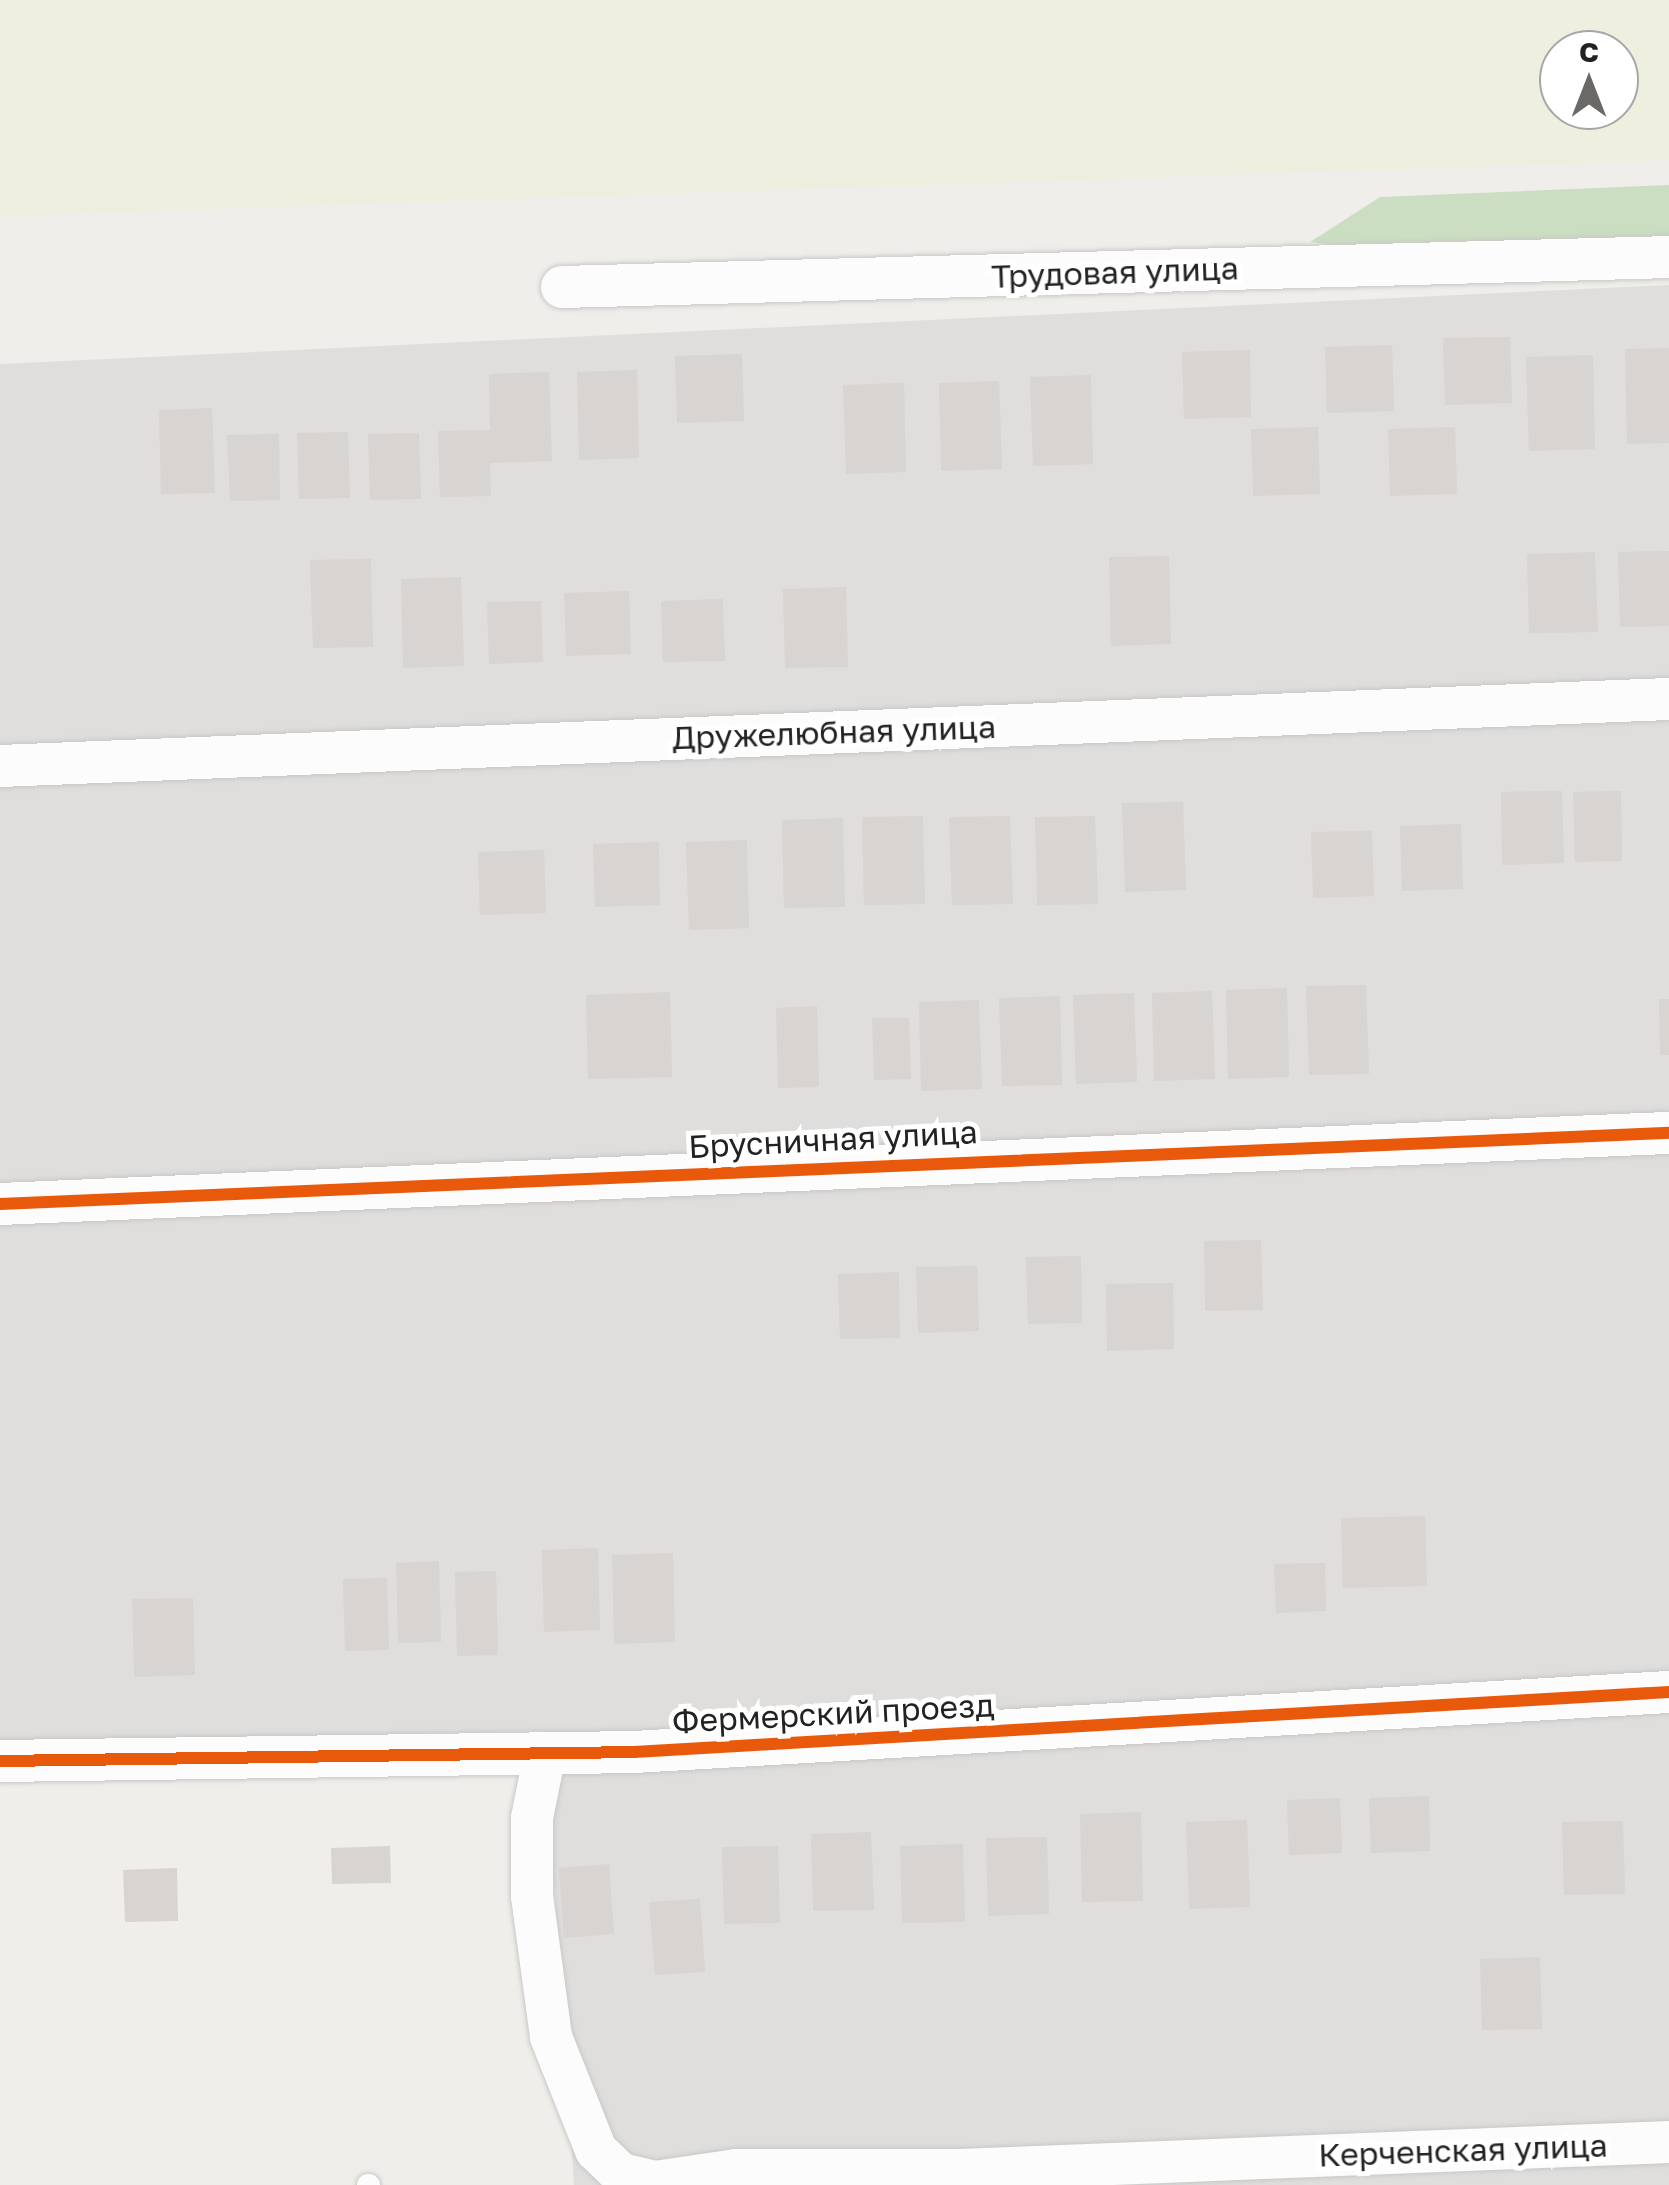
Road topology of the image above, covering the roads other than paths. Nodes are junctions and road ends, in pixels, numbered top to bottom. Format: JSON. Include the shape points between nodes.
{"nodes":[{"id":1,"x":1669,"y":257,"type":"edge"},
{"id":2,"x":562,"y":287,"type":"dead end"},
{"id":3,"x":1669,"y":699,"type":"edge"},
{"id":4,"x":0,"y":766,"type":"edge"},
{"id":5,"x":1669,"y":1133,"type":"edge"},
{"id":6,"x":0,"y":1204,"type":"edge"},
{"id":7,"x":1669,"y":1692,"type":"edge"},
{"id":8,"x":545,"y":1753,"type":"junction"},
{"id":9,"x":0,"y":1761,"type":"edge"},
{"id":10,"x":1669,"y":2142,"type":"edge"}],
"edges":[{"from":1,"to":2,"type":"street","name":"Трудовая улица"},
{"from":3,"to":4,"type":"street","name":"Дружелюбная улица"},
{"from":5,"to":6,"type":"street","name":"Брусничная улица"},
{"from":7,"to":8,"type":"street","name":"Фермерский проезд"},
{"from":8,"to":9,"type":"street","name":"Фермерский проезд"},
{"from":8,"to":10,"type":"street","name":"Керченская улица","via":[[532,1818],[532,1896],[551,2037],[596,2150],[621,2174],[655,2182],[736,2170],[960,2170]]}]}
